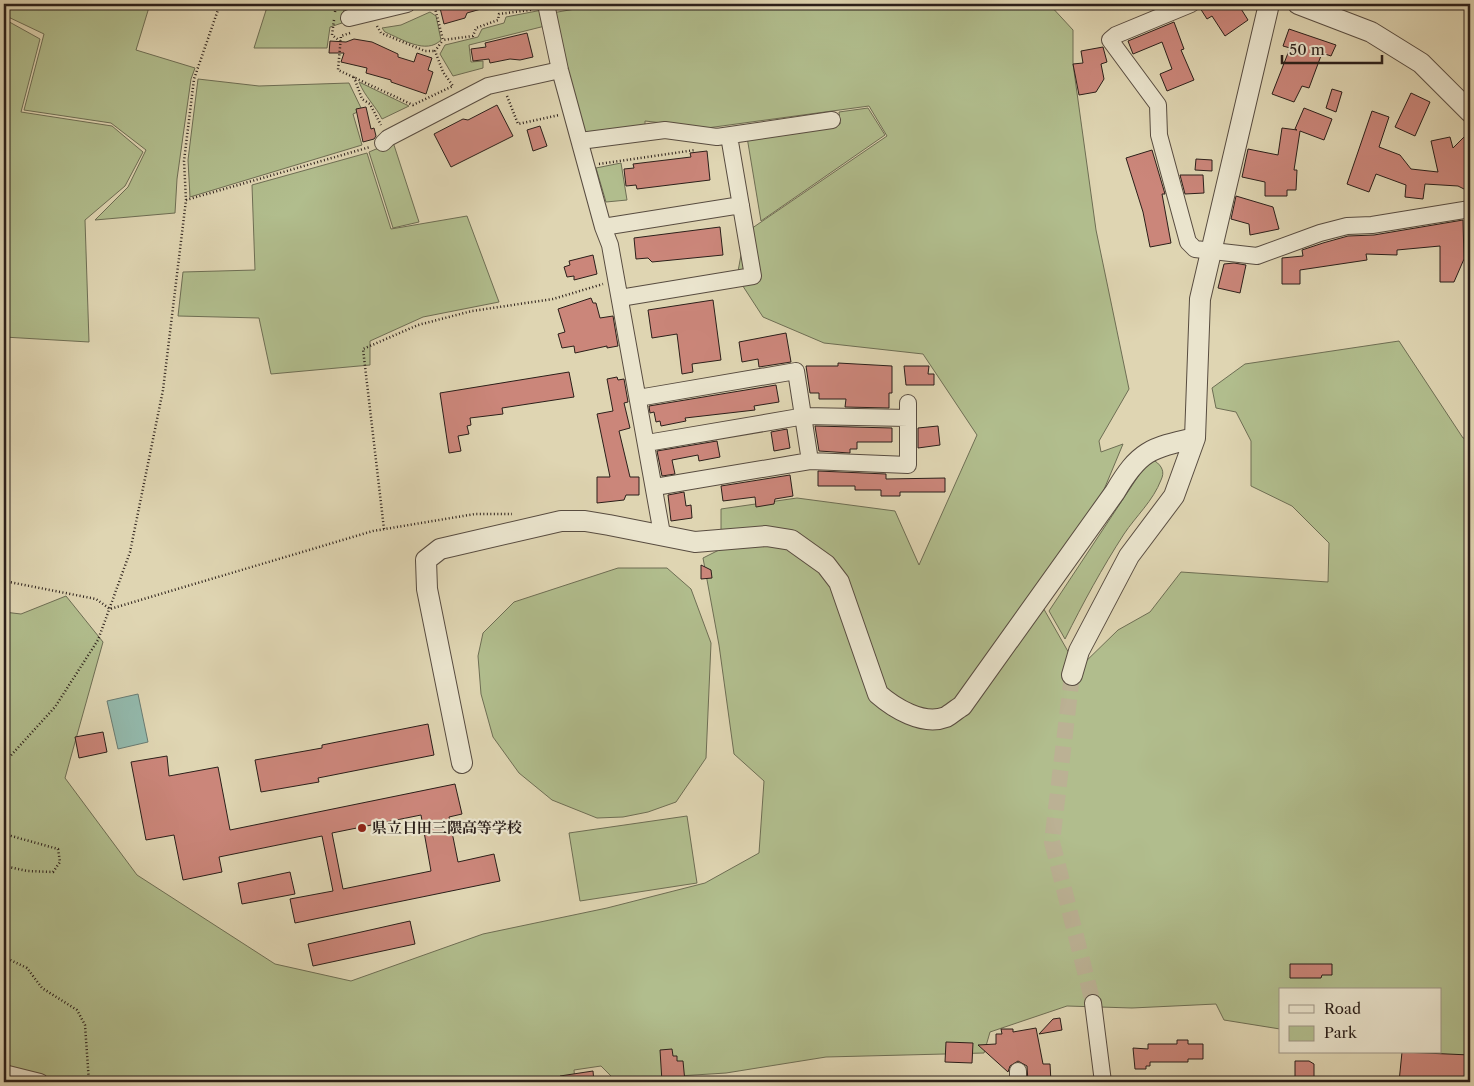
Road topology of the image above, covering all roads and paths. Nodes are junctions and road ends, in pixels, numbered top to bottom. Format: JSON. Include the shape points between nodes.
{"nodes":[{"id":1,"x":220,"y":4,"type":"edge"},
{"id":2,"x":407,"y":4,"type":"edge"},
{"id":3,"x":434,"y":4,"type":"edge"},
{"id":4,"x":532,"y":4,"type":"edge"},
{"id":5,"x":546,"y":4,"type":"edge"},
{"id":6,"x":1191,"y":4,"type":"edge"},
{"id":7,"x":1269,"y":4,"type":"edge"},
{"id":8,"x":1298,"y":4,"type":"edge"},
{"id":9,"x":375,"y":19,"type":"junction"},
{"id":10,"x":354,"y":25,"type":"joint"},
{"id":11,"x":368,"y":29,"type":"dead end"},
{"id":12,"x":443,"y":40,"type":"junction"},
{"id":13,"x":435,"y":50,"type":"junction"},
{"id":14,"x":560,"y":70,"type":"junction"},
{"id":15,"x":354,"y":77,"type":"junction"},
{"id":16,"x":505,"y":92,"type":"dead end"},
{"id":17,"x":572,"y":112,"type":"junction"},
{"id":18,"x":1470,"y":112,"type":"edge"},
{"id":19,"x":832,"y":120,"type":"dead end"},
{"id":20,"x":729,"y":136,"type":"junction"},
{"id":21,"x":386,"y":140,"type":"junction"},
{"id":22,"x":580,"y":141,"type":"junction"},
{"id":23,"x":698,"y":150,"type":"dead end"},
{"id":24,"x":587,"y":166,"type":"junction"},
{"id":25,"x":186,"y":200,"type":"junction"},
{"id":26,"x":741,"y":205,"type":"junction"},
{"id":27,"x":1470,"y":209,"type":"edge"},
{"id":28,"x":603,"y":227,"type":"junction"},
{"id":29,"x":1210,"y":250,"type":"junction"},
{"id":30,"x":617,"y":280,"type":"junction"},
{"id":31,"x":620,"y":298,"type":"junction"},
{"id":32,"x":638,"y":398,"type":"junction"},
{"id":33,"x":805,"y":416,"type":"junction"},
{"id":34,"x":1195,"y":438,"type":"junction"},
{"id":35,"x":647,"y":443,"type":"junction"},
{"id":36,"x":810,"y":461,"type":"junction"},
{"id":37,"x":655,"y":487,"type":"junction"},
{"id":38,"x":513,"y":514,"type":"dead end"},
{"id":39,"x":384,"y":530,"type":"junction"},
{"id":40,"x":662,"y":534,"type":"junction"},
{"id":41,"x":4,"y":581,"type":"edge"},
{"id":42,"x":110,"y":609,"type":"junction"},
{"id":43,"x":1072,"y":675,"type":"tunnel mouth"},
{"id":44,"x":4,"y":763,"type":"edge"},
{"id":45,"x":462,"y":763,"type":"dead end"},
{"id":46,"x":4,"y":834,"type":"edge"},
{"id":47,"x":4,"y":866,"type":"edge"},
{"id":48,"x":4,"y":957,"type":"edge"},
{"id":49,"x":1093,"y":1003,"type":"tunnel mouth"},
{"id":50,"x":4,"y":1073,"type":"edge"},
{"id":51,"x":40,"y":1082,"type":"edge"},
{"id":52,"x":89,"y":1082,"type":"edge"},
{"id":53,"x":1103,"y":1082,"type":"edge"}],
"edges":[{"from":1,"to":25,"type":"path","via":[[194,79],[184,161]]},
{"from":2,"to":9,"type":"street"},
{"from":3,"to":12,"type":"path"},
{"from":4,"to":12,"type":"path","via":[[530,10],[499,14],[498,20],[476,28],[472,36]]},
{"from":5,"to":14,"type":"street"},
{"from":6,"to":29,"type":"street","via":[[1110,40],[1158,105],[1159,135],[1188,242],[1195,249]]},
{"from":7,"to":29,"type":"street"},
{"from":8,"to":18,"type":"street","via":[[1371,32],[1422,63]]},
{"from":9,"to":10,"type":"street"},
{"from":9,"to":11,"type":"path"},
{"from":9,"to":13,"type":"path","via":[[381,33],[425,51]]},
{"from":10,"to":15,"type":"path","via":[[340,36],[338,70]]},
{"from":12,"to":13,"type":"path"},
{"from":13,"to":15,"type":"path","via":[[443,72],[453,86],[413,105]]},
{"from":14,"to":17,"type":"street"},
{"from":14,"to":21,"type":"street","via":[[488,86]]},
{"from":15,"to":21,"type":"path","via":[[362,99],[370,104]]},
{"from":16,"to":17,"type":"path","via":[[518,124]]},
{"from":17,"to":22,"type":"street"},
{"from":19,"to":20,"type":"street"},
{"from":20,"to":22,"type":"street","via":[[665,130]]},
{"from":20,"to":26,"type":"street"},
{"from":21,"to":25,"type":"path"},
{"from":22,"to":24,"type":"street"},
{"from":23,"to":24,"type":"path"},
{"from":24,"to":28,"type":"street"},
{"from":25,"to":42,"type":"path","via":[[163,390],[136,528]]},
{"from":26,"to":28,"type":"street"},
{"from":26,"to":31,"type":"street","via":[[753,276]]},
{"from":27,"to":29,"type":"street","via":[[1347,226],[1256,256]]},
{"from":28,"to":30,"type":"street"},
{"from":29,"to":34,"type":"street","via":[[1200,299]]},
{"from":30,"to":31,"type":"street"},
{"from":30,"to":39,"type":"path","via":[[553,299],[472,310],[427,322],[362,348]]},
{"from":31,"to":32,"type":"street"},
{"from":32,"to":33,"type":"street","via":[[796,371]]},
{"from":32,"to":35,"type":"street"},
{"from":33,"to":35,"type":"street"},
{"from":33,"to":36,"type":"street"},
{"from":33,"to":36,"type":"street","via":[[908,410],[908,465]]},
{"from":34,"to":40,"type":"street","via":[[1150,450],[1130,467],[962,706],[945,717],[911,714],[892,706],[878,694],[839,582],[826,565],[791,540],[766,536],[695,542]]},
{"from":34,"to":43,"type":"street","via":[[1174,496],[1129,556],[1079,651]]},
{"from":35,"to":37,"type":"street"},
{"from":36,"to":37,"type":"street"},
{"from":37,"to":40,"type":"street"},
{"from":38,"to":39,"type":"path","via":[[474,514]]},
{"from":39,"to":42,"type":"path"},
{"from":40,"to":45,"type":"street","via":[[586,521],[561,521],[440,549],[426,560],[427,588]]},
{"from":41,"to":42,"type":"path","via":[[96,599]]},
{"from":42,"to":44,"type":"path","via":[[98,640],[55,707]]},
{"from":46,"to":47,"type":"path","via":[[58,849],[60,862],[52,872]]},
{"from":48,"to":52,"type":"path","via":[[27,968],[42,988],[77,1010],[85,1025]]},
{"from":49,"to":53,"type":"street"},
{"from":50,"to":51,"type":"street"}]}
